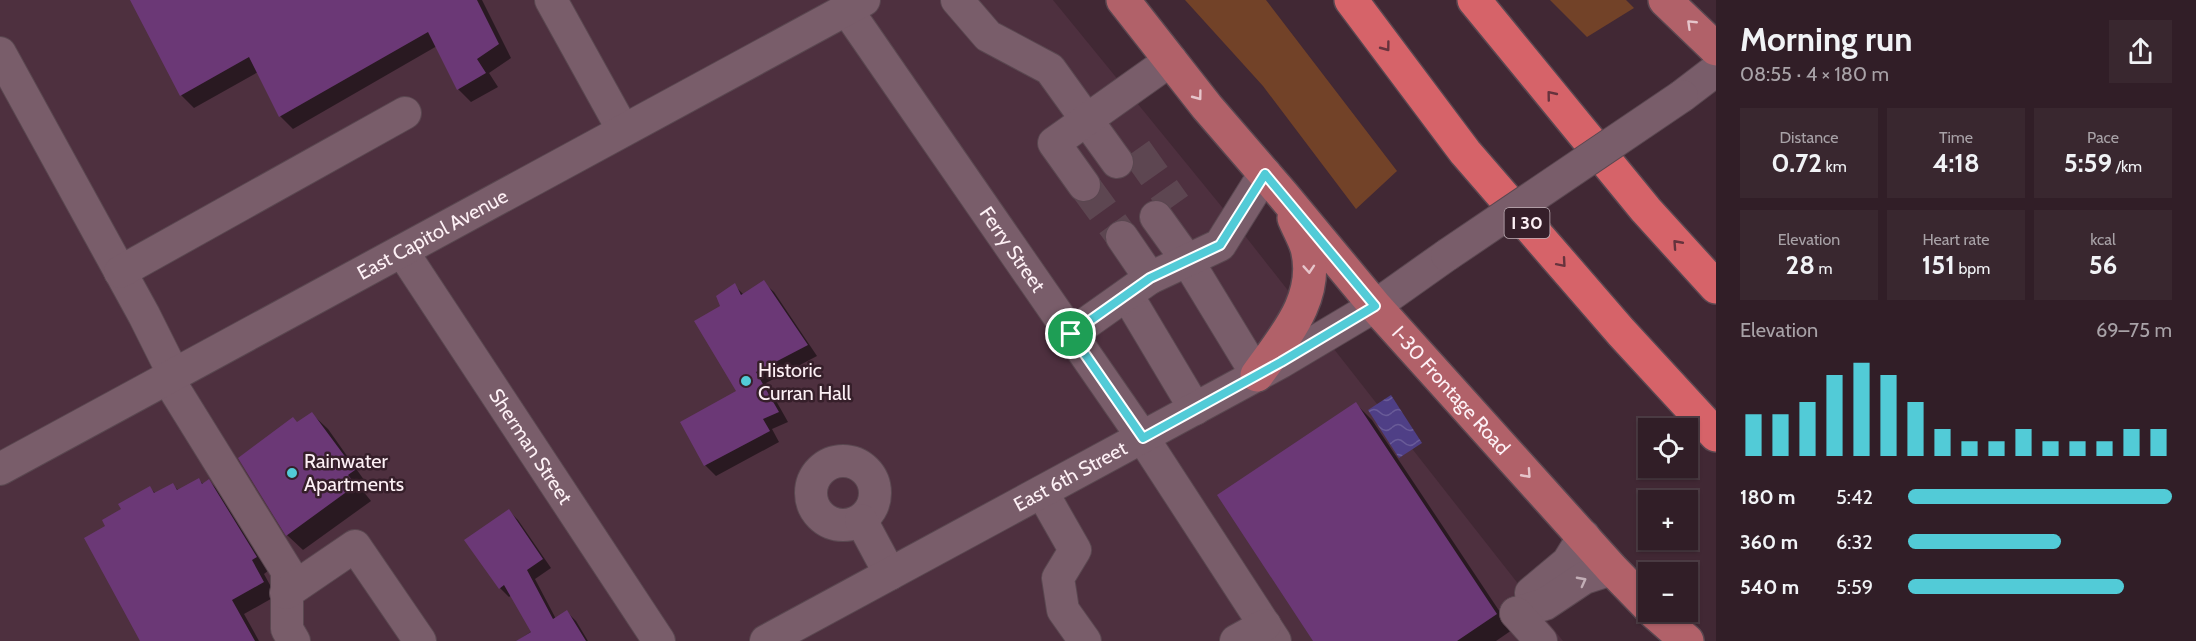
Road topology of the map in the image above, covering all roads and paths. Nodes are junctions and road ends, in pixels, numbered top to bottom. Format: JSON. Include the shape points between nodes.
{"nodes":[{"id":1,"x":551,"y":0,"type":"edge"},
{"id":2,"x":957,"y":0,"type":"edge"},
{"id":3,"x":1124,"y":0,"type":"edge"},
{"id":4,"x":1351,"y":0,"type":"edge"},
{"id":5,"x":1474,"y":0,"type":"edge"},
{"id":6,"x":1665,"y":0,"type":"edge"},
{"id":7,"x":856,"y":5,"type":"edge"},
{"id":8,"x":1716,"y":49,"type":"edge"},
{"id":9,"x":0,"y":53,"type":"edge"},
{"id":10,"x":1171,"y":60,"type":"junction"},
{"id":11,"x":1716,"y":70,"type":"edge"},
{"id":12,"x":405,"y":112,"type":"dead end"},
{"id":13,"x":1096,"y":113,"type":"junction"},
{"id":14,"x":623,"y":130,"type":"junction"},
{"id":15,"x":1127,"y":156,"type":"tunnel mouth"},
{"id":16,"x":1274,"y":184,"type":"junction"},
{"id":17,"x":1084,"y":185,"type":"tunnel mouth"},
{"id":18,"x":1166,"y":211,"type":"tunnel mouth"},
{"id":19,"x":1122,"y":237,"type":"tunnel mouth"},
{"id":20,"x":402,"y":250,"type":"junction"},
{"id":21,"x":1197,"y":256,"type":"junction"},
{"id":22,"x":120,"y":272,"type":"junction"},
{"id":23,"x":1138,"y":286,"type":"junction"},
{"id":24,"x":1716,"y":287,"type":"edge"},
{"id":25,"x":1375,"y":306,"type":"junction"},
{"id":26,"x":1071,"y":334,"type":"junction"},
{"id":27,"x":1257,"y":375,"type":"junction"},
{"id":28,"x":171,"y":377,"type":"junction"},
{"id":29,"x":1196,"y":409,"type":"junction"},
{"id":30,"x":1716,"y":435,"type":"edge"},
{"id":31,"x":1143,"y":438,"type":"junction"},
{"id":32,"x":0,"y":469,"type":"edge"},
{"id":33,"x":1042,"y":492,"type":"junction"},
{"id":34,"x":861,"y":520,"type":"dead end"},
{"id":35,"x":1584,"y":536,"type":"junction"},
{"id":36,"x":1612,"y":568,"type":"junction"},
{"id":37,"x":890,"y":574,"type":"junction"},
{"id":38,"x":286,"y":593,"type":"junction"},
{"id":39,"x":1638,"y":595,"type":"edge"},
{"id":40,"x":1516,"y":613,"type":"junction"},
{"id":41,"x":1665,"y":622,"type":"edge"},
{"id":42,"x":1270,"y":633,"type":"edge"},
{"id":43,"x":294,"y":641,"type":"edge"},
{"id":44,"x":420,"y":641,"type":"edge"},
{"id":45,"x":659,"y":641,"type":"edge"},
{"id":46,"x":766,"y":641,"type":"edge"},
{"id":47,"x":1085,"y":641,"type":"edge"},
{"id":48,"x":1236,"y":641,"type":"edge"},
{"id":49,"x":1541,"y":641,"type":"edge"},
{"id":50,"x":1687,"y":641,"type":"edge"}],
"edges":[{"from":1,"to":14,"type":"street"},
{"from":2,"to":13,"type":"street","via":[[988,36],[1050,69]]},
{"from":3,"to":10,"type":"main road","name":"I-30 Frontage Road"},
{"from":4,"to":30,"type":"highway","number":"I 30","one_way":true,"via":[[1465,152]]},
{"from":24,"to":5,"type":"highway","one_way":true,"via":[[1646,210]]},
{"from":8,"to":6,"type":"main road","one_way":true},
{"from":7,"to":14,"type":"street","name":"East Capitol Avenue"},
{"from":7,"to":26,"type":"street","name":"Ferry Street"},
{"from":9,"to":22,"type":"street"},
{"from":10,"to":13,"type":"street"},
{"from":10,"to":16,"type":"main road","name":"I-30 Frontage Road","one_way":true,"via":[[1206,107]]},
{"from":11,"to":25,"type":"street","name":"East 6th Street","bridge":true},
{"from":12,"to":22,"type":"street"},
{"from":13,"to":15,"type":"street"},
{"from":13,"to":17,"type":"street","via":[[1054,143]]},
{"from":14,"to":20,"type":"street","name":"East Capitol Avenue"},
{"from":16,"to":21,"type":"street","via":[[1220,245]]},
{"from":16,"to":25,"type":"main road","name":"I-30 Frontage Road"},
{"from":16,"to":27,"type":"main road","one_way":true,"via":[[1307,249],[1309,281],[1299,316]]},
{"from":18,"to":21,"type":"street"},
{"from":19,"to":23,"type":"street"},
{"from":20,"to":28,"type":"street","name":"East Capitol Avenue"},
{"from":20,"to":45,"type":"street","name":"Sherman Street"},
{"from":21,"to":23,"type":"street"},
{"from":21,"to":27,"type":"street"},
{"from":22,"to":28,"type":"street"},
{"from":23,"to":26,"type":"street"},
{"from":23,"to":29,"type":"street"},
{"from":25,"to":27,"type":"street","name":"East 6th Street"},
{"from":25,"to":35,"type":"main road","name":"I-30 Frontage Road","one_way":true},
{"from":26,"to":31,"type":"street","name":"Ferry Street"},
{"from":27,"to":29,"type":"street","name":"East 6th Street"},
{"from":28,"to":32,"type":"street","name":"East Capitol Avenue"},
{"from":28,"to":38,"type":"street","via":[[287,571]]},
{"from":29,"to":31,"type":"street","name":"East 6th Street"},
{"from":31,"to":33,"type":"street","name":"East 6th Street"},
{"from":31,"to":42,"type":"street","name":"Ferry Street"},
{"from":33,"to":37,"type":"street","name":"East 6th Street"},
{"from":33,"to":47,"type":"street","via":[[1076,550],[1058,578],[1063,610]]},
{"from":34,"to":37,"type":"street"},
{"from":35,"to":36,"type":"main road","name":"I-30 Frontage Road"},
{"from":35,"to":40,"type":"street","via":[[1568,562],[1536,588]]},
{"from":36,"to":39,"type":"main road","name":"I-30 Frontage Road"},
{"from":40,"to":36,"type":"street","one_way":true,"via":[[1545,604],[1584,578]]},
{"from":37,"to":46,"type":"street","name":"East 6th Street"},
{"from":38,"to":43,"type":"street","via":[[287,629]]},
{"from":38,"to":44,"type":"street","via":[[355,546]]},
{"from":40,"to":49,"type":"street"},
{"from":41,"to":50,"type":"main road"},
{"from":42,"to":48,"type":"street"}]}
